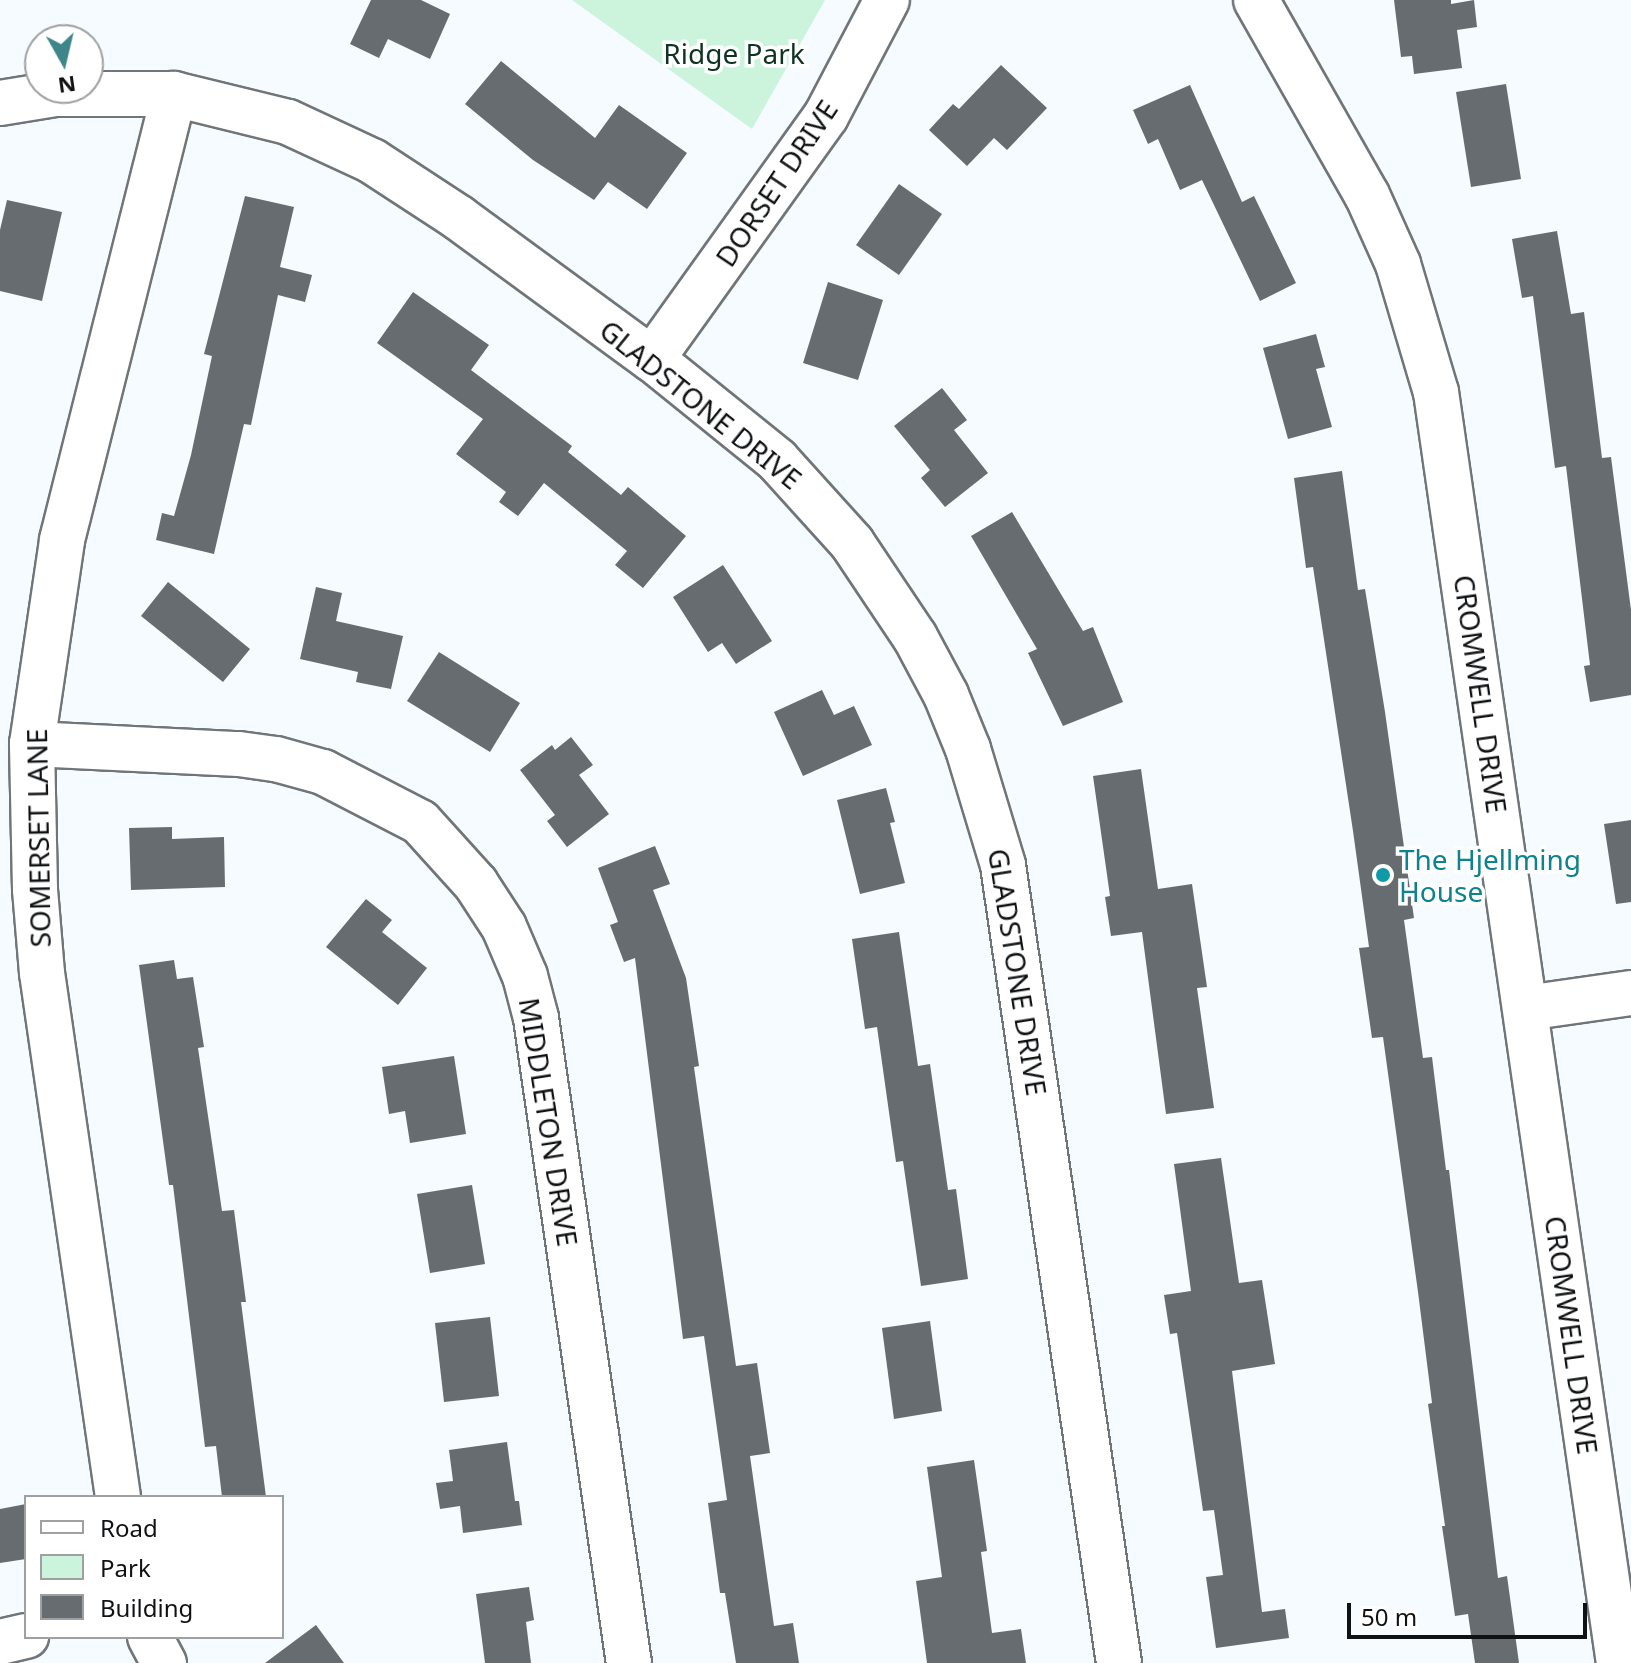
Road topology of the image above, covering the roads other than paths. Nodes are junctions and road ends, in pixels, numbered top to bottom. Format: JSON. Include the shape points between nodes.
{"nodes":[{"id":1,"x":887,"y":0,"type":"edge"},
{"id":2,"x":1256,"y":0,"type":"edge"},
{"id":3,"x":174,"y":94,"type":"junction"},
{"id":4,"x":0,"y":103,"type":"edge"},
{"id":5,"x":652,"y":359,"type":"junction"},
{"id":6,"x":32,"y":744,"type":"junction"},
{"id":7,"x":1631,"y":993,"type":"edge"},
{"id":8,"x":1526,"y":1008,"type":"junction"},
{"id":9,"x":118,"y":1495,"type":"edge"},
{"id":10,"x":24,"y":1636,"type":"edge"},
{"id":11,"x":151,"y":1639,"type":"edge"},
{"id":12,"x":0,"y":1642,"type":"edge"},
{"id":13,"x":164,"y":1663,"type":"edge"},
{"id":14,"x":629,"y":1663,"type":"edge"},
{"id":15,"x":1119,"y":1663,"type":"edge"},
{"id":16,"x":1619,"y":1663,"type":"edge"}],
"edges":[{"from":1,"to":5,"type":"street","name":"DORSET DRIVE","via":[[826,116]]},
{"from":2,"to":8,"type":"street","name":"CROMWELL DRIVE","via":[[1367,195],[1398,264],[1424,345],[1446,448]]},
{"from":3,"to":4,"type":"street","name":"GLADSTONE DRIVE","via":[[55,94]]},
{"from":3,"to":5,"type":"street","name":"GLADSTONE DRIVE","via":[[288,122],[372,161]]},
{"from":3,"to":6,"type":"street","name":"SOMERSET LANE","via":[[62,540]]},
{"from":5,"to":15,"type":"street","name":"GLADSTONE DRIVE","via":[[777,460],[852,543],[915,637],[968,749],[989,810],[1011,909]]},
{"from":6,"to":9,"type":"street","name":"SOMERSET LANE","via":[[42,973]]},
{"from":6,"to":14,"type":"street","name":"MIDDLETON DRIVE","via":[[239,754],[323,772],[420,822],[476,884],[497,916],[525,976],[536,1018]]},
{"from":7,"to":8,"type":"street"},
{"from":8,"to":16,"type":"street","name":"CROMWELL DRIVE"},
{"from":10,"to":12,"type":"street"},
{"from":11,"to":13,"type":"street"}]}
